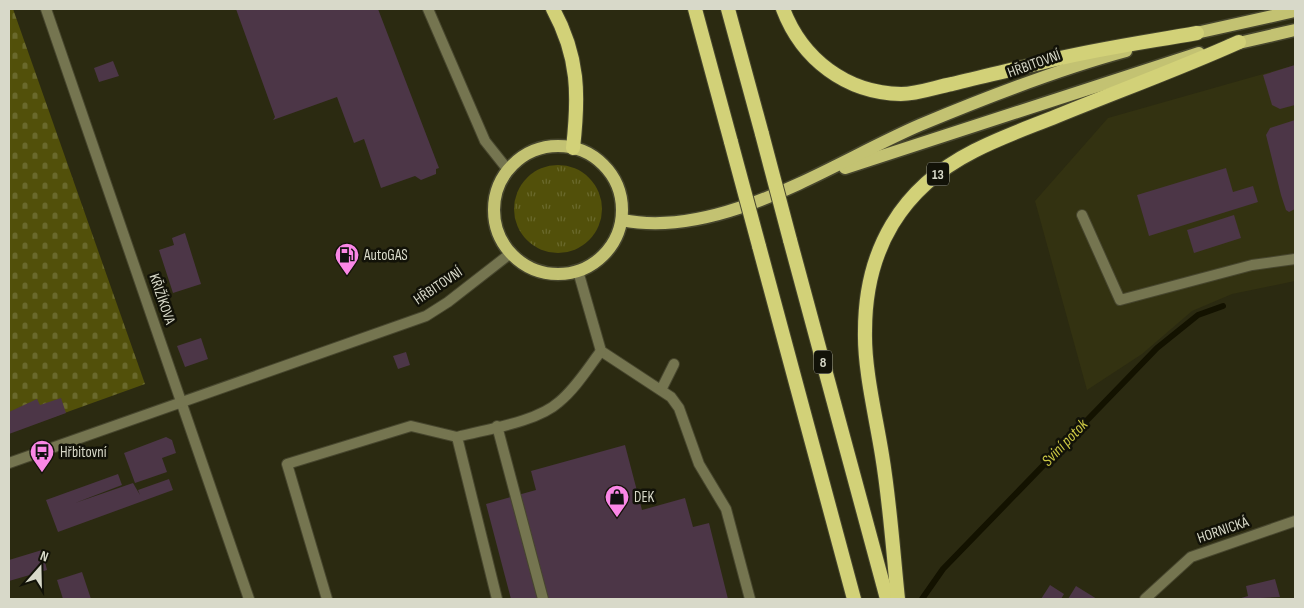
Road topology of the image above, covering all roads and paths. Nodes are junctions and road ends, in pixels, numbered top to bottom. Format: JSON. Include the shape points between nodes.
{"nodes":[{"id":1,"x":46,"y":9,"type":"edge"},
{"id":2,"x":428,"y":9,"type":"edge"},
{"id":3,"x":553,"y":9,"type":"edge"},
{"id":4,"x":695,"y":9,"type":"edge"},
{"id":5,"x":728,"y":9,"type":"edge"},
{"id":6,"x":783,"y":9,"type":"edge"},
{"id":7,"x":1295,"y":10,"type":"edge"},
{"id":8,"x":1295,"y":30,"type":"edge"},
{"id":9,"x":1197,"y":32,"type":"junction"},
{"id":10,"x":1239,"y":42,"type":"junction"},
{"id":11,"x":573,"y":148,"type":"junction"},
{"id":12,"x":508,"y":170,"type":"junction"},
{"id":13,"x":797,"y":184,"type":"junction"},
{"id":14,"x":1082,"y":215,"type":"dead end"},
{"id":15,"x":622,"y":220,"type":"junction"},
{"id":16,"x":511,"y":253,"type":"junction"},
{"id":17,"x":1295,"y":259,"type":"edge"},
{"id":18,"x":578,"y":271,"type":"junction"},
{"id":19,"x":601,"y":351,"type":"junction"},
{"id":20,"x":674,"y":364,"type":"dead end"},
{"id":21,"x":661,"y":390,"type":"junction"},
{"id":22,"x":181,"y":402,"type":"junction"},
{"id":23,"x":497,"y":426,"type":"junction"},
{"id":24,"x":457,"y":437,"type":"junction"},
{"id":25,"x":9,"y":463,"type":"edge"},
{"id":26,"x":1295,"y":521,"type":"edge"},
{"id":27,"x":249,"y":599,"type":"edge"},
{"id":28,"x":327,"y":599,"type":"edge"},
{"id":29,"x":497,"y":599,"type":"edge"},
{"id":30,"x":543,"y":599,"type":"edge"},
{"id":31,"x":750,"y":599,"type":"edge"},
{"id":32,"x":854,"y":599,"type":"edge"},
{"id":33,"x":887,"y":599,"type":"edge"},
{"id":34,"x":898,"y":599,"type":"edge"},
{"id":35,"x":1144,"y":599,"type":"edge"}],
"edges":[{"from":1,"to":22,"type":"street","name":"KŘIŽÍKOVA"},
{"from":2,"to":12,"type":"street","via":[[485,141]]},
{"from":3,"to":11,"type":"highway","via":[[573,56],[577,80]]},
{"from":4,"to":32,"type":"highway","number":"8","bridge":true},
{"from":5,"to":33,"type":"highway","number":"8","bridge":true},
{"from":6,"to":9,"type":"highway","via":[[806,51],[822,66],[867,90],[896,94]]},
{"from":7,"to":9,"type":"main road","name":"HŘBITOVNÍ","number":"13"},
{"from":8,"to":10,"type":"main road","name":"HŘBITOVNÍ","number":"13"},
{"from":9,"to":13,"type":"main road","name":"HŘBITOVNÍ","number":"13","via":[[1034,80],[919,126]]},
{"from":10,"to":13,"type":"main road","name":"HŘBITOVNÍ","number":"13"},
{"from":10,"to":34,"type":"highway","number":"13","via":[[974,151],[927,182],[892,222],[870,276],[865,333],[886,478]]},
{"from":11,"to":12,"type":"main road","via":[[555,146],[535,150]]},
{"from":11,"to":15,"type":"main road","via":[[599,161],[614,178],[621,197]]},
{"from":12,"to":16,"type":"main road","via":[[498,188],[494,211],[499,234]]},
{"from":13,"to":15,"type":"main road","name":"HŘBITOVNÍ","number":"13","via":[[709,216],[664,224]]},
{"from":14,"to":17,"type":"street","via":[[1120,300],[1252,265]]},
{"from":15,"to":18,"type":"main road","via":[[606,253],[597,262]]},
{"from":16,"to":18,"type":"main road","via":[[538,271],[558,274]]},
{"from":16,"to":22,"type":"street","name":"HŘBITOVNÍ","via":[[426,316]]},
{"from":18,"to":19,"type":"street"},
{"from":19,"to":21,"type":"street"},
{"from":19,"to":23,"type":"street","via":[[559,403],[539,416]]},
{"from":20,"to":21,"type":"street"},
{"from":21,"to":31,"type":"street","via":[[680,408],[699,464],[726,509]]},
{"from":22,"to":25,"type":"street","name":"HŘBITOVNÍ"},
{"from":22,"to":27,"type":"street","name":"KŘIŽÍKOVA"},
{"from":23,"to":24,"type":"street"},
{"from":23,"to":30,"type":"street"},
{"from":24,"to":28,"type":"street","via":[[411,426],[287,464]]},
{"from":24,"to":29,"type":"street"},
{"from":26,"to":35,"type":"street","name":"HORNICKÁ","via":[[1191,558]]}]}
